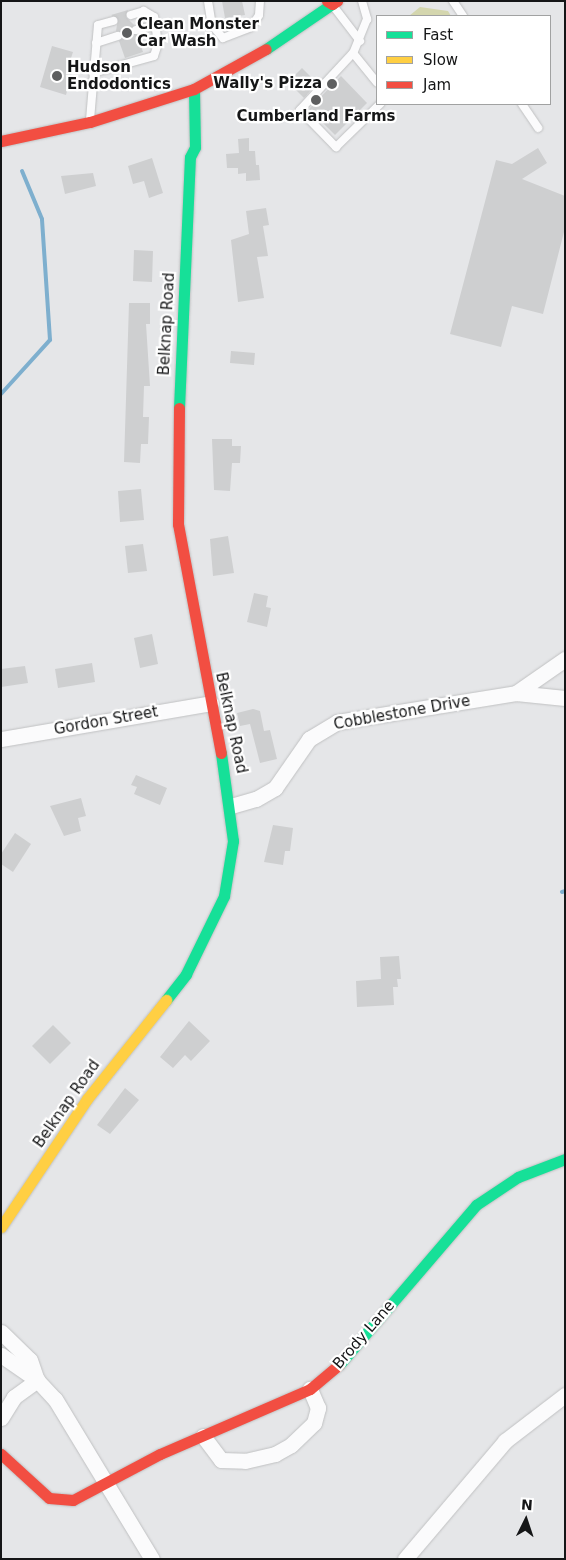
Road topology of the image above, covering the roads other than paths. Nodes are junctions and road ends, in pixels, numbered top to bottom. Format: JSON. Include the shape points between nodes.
{"nodes":[{"id":1,"x":208,"y":1,"type":"edge"},
{"id":2,"x":260,"y":1,"type":"edge"},
{"id":3,"x":362,"y":1,"type":"edge"},
{"id":4,"x":453,"y":1,"type":"edge"},
{"id":5,"x":332,"y":2,"type":"edge"},
{"id":6,"x":131,"y":15,"type":"dead end"},
{"id":7,"x":462,"y":15,"type":"edge"},
{"id":8,"x":113,"y":21,"type":"dead end"},
{"id":9,"x":157,"y":25,"type":"junction"},
{"id":10,"x":136,"y":30,"type":"dead end"},
{"id":11,"x":118,"y":36,"type":"dead end"},
{"id":12,"x":360,"y":41,"type":"junction"},
{"id":13,"x":96,"y":43,"type":"junction"},
{"id":14,"x":353,"y":53,"type":"junction"},
{"id":15,"x":93,"y":73,"type":"junction"},
{"id":16,"x":376,"y":82,"type":"edge"},
{"id":17,"x":194,"y":89,"type":"junction"},
{"id":18,"x":379,"y":105,"type":"edge"},
{"id":19,"x":523,"y":105,"type":"edge"},
{"id":20,"x":90,"y":122,"type":"junction"},
{"id":21,"x":538,"y":128,"type":"dead end"},
{"id":22,"x":1,"y":141,"type":"edge"},
{"id":23,"x":565,"y":659,"type":"edge"},
{"id":24,"x":516,"y":693,"type":"junction"},
{"id":25,"x":565,"y":698,"type":"edge"},
{"id":26,"x":212,"y":703,"type":"junction"},
{"id":27,"x":1,"y":739,"type":"edge"},
{"id":28,"x":231,"y":806,"type":"junction"},
{"id":29,"x":565,"y":1159,"type":"edge"},
{"id":30,"x":1,"y":1227,"type":"edge"},
{"id":31,"x":1,"y":1332,"type":"edge"},
{"id":32,"x":1,"y":1355,"type":"edge"},
{"id":33,"x":37,"y":1380,"type":"junction"},
{"id":34,"x":310,"y":1389,"type":"junction"},
{"id":35,"x":565,"y":1395,"type":"edge"},
{"id":36,"x":1,"y":1418,"type":"edge"},
{"id":37,"x":203,"y":1436,"type":"junction"},
{"id":38,"x":1,"y":1454,"type":"edge"},
{"id":39,"x":106,"y":1485,"type":"junction"},
{"id":40,"x":410,"y":1557,"type":"edge"},
{"id":41,"x":152,"y":1559,"type":"edge"}],
"edges":[{"from":1,"to":2,"type":"lane","via":[[212,25],[223,38],[251,26],[259,15]]},
{"from":3,"to":12,"type":"lane","via":[[367,19]]},
{"from":4,"to":7,"type":"lane"},
{"from":5,"to":12,"type":"lane"},
{"from":5,"to":17,"type":"street","via":[[252,60]]},
{"from":6,"to":9,"type":"lane","via":[[144,11]]},
{"from":8,"to":13,"type":"lane","via":[[98,25]]},
{"from":9,"to":10,"type":"lane"},
{"from":9,"to":15,"type":"lane","via":[[154,56]]},
{"from":11,"to":13,"type":"lane"},
{"from":12,"to":14,"type":"lane"},
{"from":13,"to":15,"type":"lane"},
{"from":14,"to":16,"type":"lane"},
{"from":14,"to":18,"type":"lane","via":[[300,110],[336,147]]},
{"from":15,"to":20,"type":"lane"},
{"from":17,"to":20,"type":"street"},
{"from":17,"to":26,"type":"street","name":"Belknap Road","via":[[195,147],[190,157],[176,469],[178,524]]},
{"from":19,"to":21,"type":"lane"},
{"from":20,"to":22,"type":"street"},
{"from":23,"to":24,"type":"street","name":"Cobblestone Drive"},
{"from":24,"to":25,"type":"street","name":"Cobblestone Drive"},
{"from":24,"to":28,"type":"street","name":"Cobblestone Drive","via":[[338,722],[309,739],[275,788],[256,799]]},
{"from":26,"to":27,"type":"street","name":"Gordon Street"},
{"from":26,"to":28,"type":"street","name":"Belknap Road"},
{"from":28,"to":30,"type":"street","name":"Belknap Road","via":[[233,841],[224,896],[207,937],[158,1012],[87,1099]]},
{"from":29,"to":34,"type":"street","name":"Brody Lane","via":[[518,1177],[476,1205],[350,1355]]},
{"from":31,"to":33,"type":"street","via":[[30,1360]]},
{"from":32,"to":33,"type":"street"},
{"from":33,"to":36,"type":"street","via":[[14,1398]]},
{"from":33,"to":39,"type":"street","via":[[55,1399]]},
{"from":34,"to":37,"type":"street","name":"Brody Lane"},
{"from":34,"to":37,"type":"street","via":[[318,1408],[314,1423],[291,1445],[275,1454],[245,1461],[221,1460]]},
{"from":35,"to":40,"type":"street","via":[[505,1441]]},
{"from":37,"to":39,"type":"street","name":"Brody Lane","via":[[160,1454]]},
{"from":38,"to":39,"type":"street","name":"Brody Lane","via":[[38,1490],[55,1500],[79,1499]]},
{"from":39,"to":41,"type":"street"}]}
